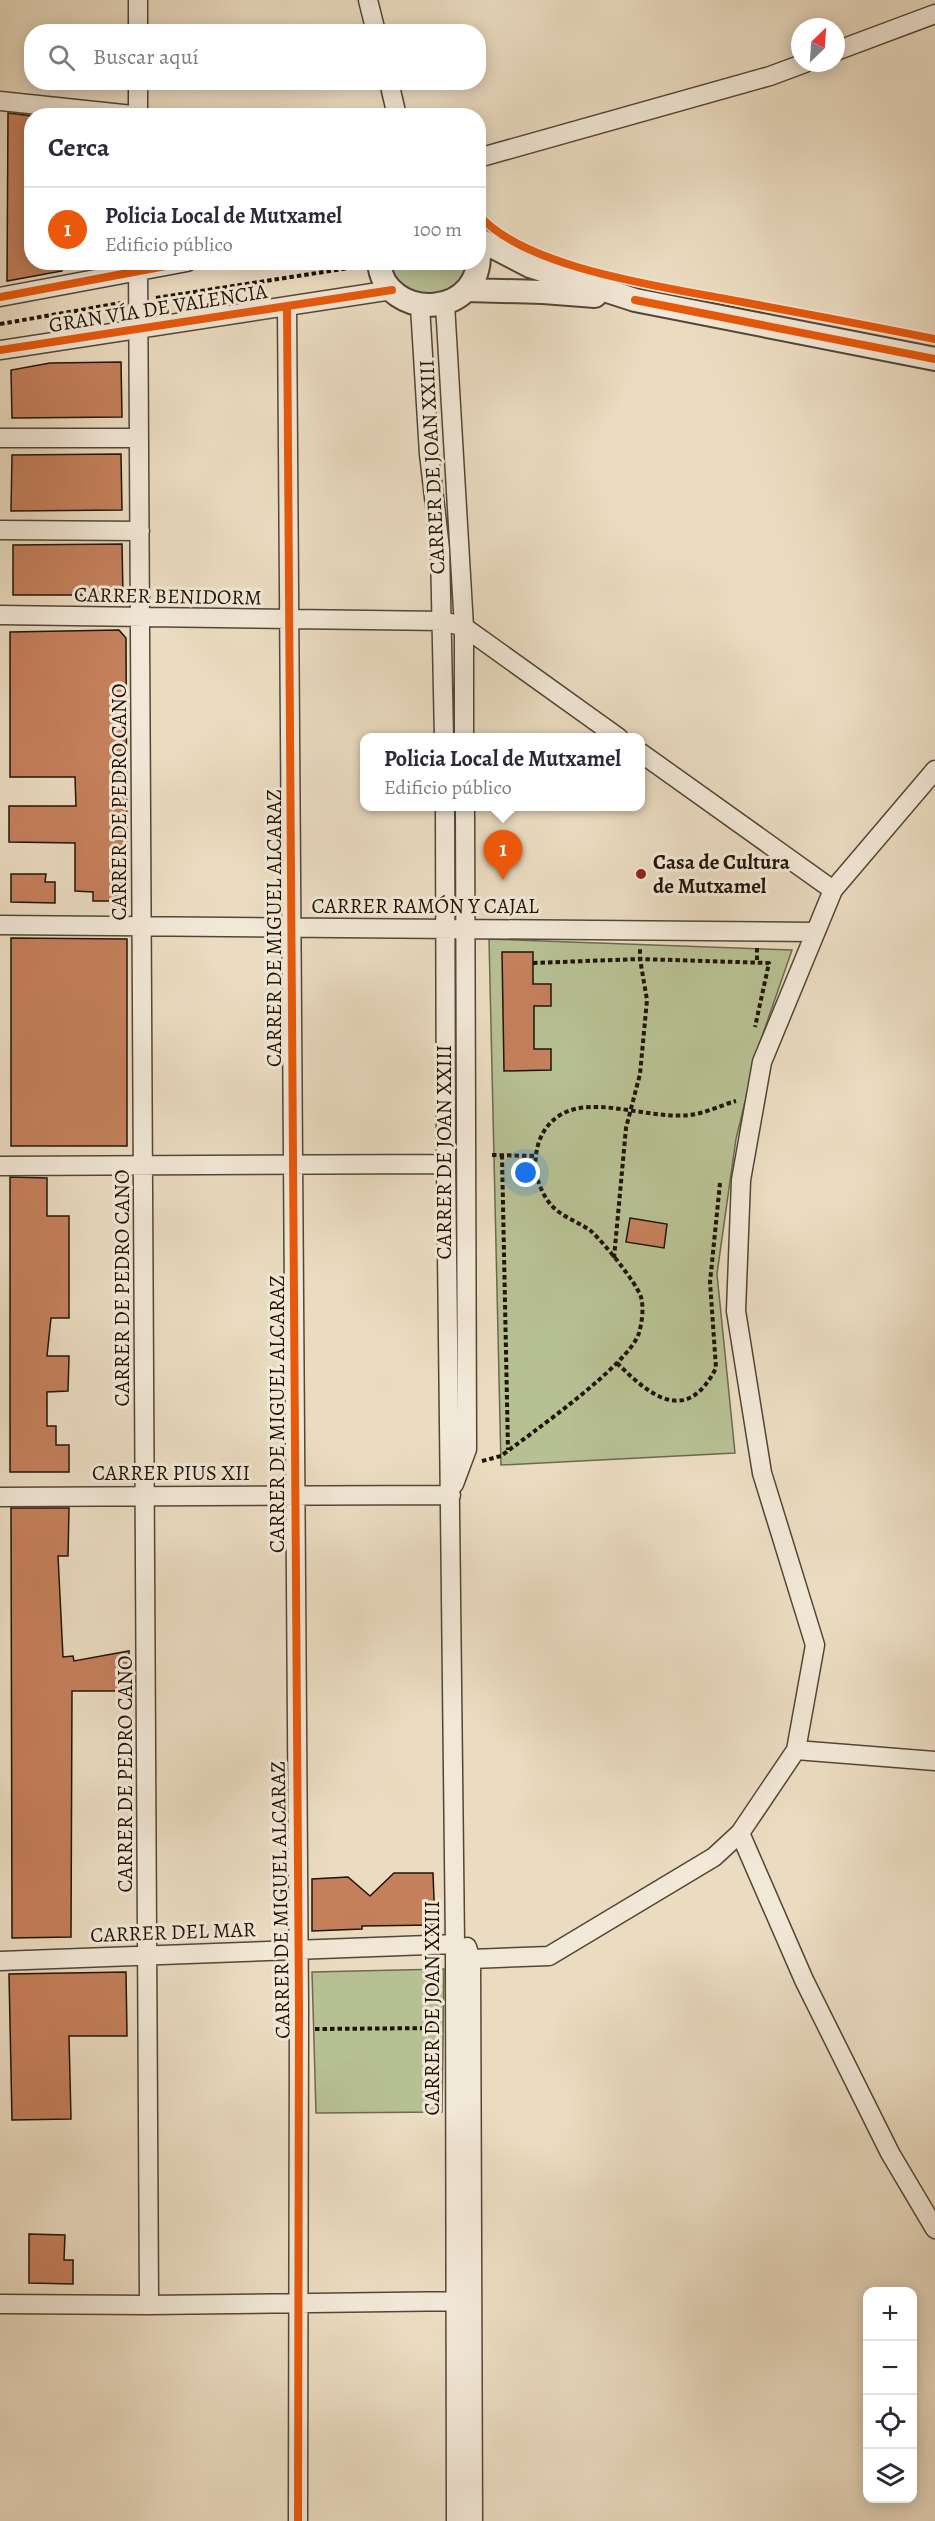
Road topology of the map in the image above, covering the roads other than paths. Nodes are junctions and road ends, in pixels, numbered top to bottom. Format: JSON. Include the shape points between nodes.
{"nodes":[{"id":1,"x":138,"y":0,"type":"edge"},
{"id":2,"x":368,"y":0,"type":"edge"},
{"id":3,"x":935,"y":14,"type":"edge"},
{"id":4,"x":138,"y":24,"type":"edge"},
{"id":5,"x":374,"y":24,"type":"edge"},
{"id":6,"x":845,"y":48,"type":"edge"},
{"id":7,"x":791,"y":68,"type":"edge"},
{"id":8,"x":138,"y":90,"type":"edge"},
{"id":9,"x":390,"y":90,"type":"edge"},
{"id":10,"x":0,"y":100,"type":"edge"},
{"id":11,"x":75,"y":108,"type":"edge"},
{"id":12,"x":140,"y":108,"type":"edge"},
{"id":13,"x":395,"y":108,"type":"edge"},
{"id":14,"x":486,"y":156,"type":"edge"},
{"id":15,"x":486,"y":245,"type":"edge"},
{"id":16,"x":124,"y":270,"type":"edge"},
{"id":17,"x":138,"y":270,"type":"edge"},
{"id":18,"x":380,"y":270,"type":"edge"},
{"id":19,"x":478,"y":270,"type":"edge"},
{"id":20,"x":392,"y":290,"type":"junction"},
{"id":21,"x":467,"y":290,"type":"junction"},
{"id":22,"x":0,"y":297,"type":"edge"},
{"id":23,"x":635,"y":300,"type":"junction"},
{"id":24,"x":445,"y":304,"type":"junction"},
{"id":25,"x":287,"y":306,"type":"junction"},
{"id":26,"x":420,"y":306,"type":"junction"},
{"id":27,"x":139,"y":330,"type":"junction"},
{"id":28,"x":0,"y":350,"type":"edge"},
{"id":29,"x":935,"y":359,"type":"edge"},
{"id":30,"x":0,"y":438,"type":"edge"},
{"id":31,"x":139,"y":438,"type":"junction"},
{"id":32,"x":0,"y":530,"type":"edge"},
{"id":33,"x":140,"y":531,"type":"junction"},
{"id":34,"x":0,"y":615,"type":"edge"},
{"id":35,"x":140,"y":618,"type":"junction"},
{"id":36,"x":290,"y":620,"type":"junction"},
{"id":37,"x":464,"y":627,"type":"junction"},
{"id":38,"x":443,"y":628,"type":"junction"},
{"id":39,"x":444,"y":733,"type":"edge"},
{"id":40,"x":464,"y":733,"type":"edge"},
{"id":41,"x":612,"y":733,"type":"edge"},
{"id":42,"x":645,"y":756,"type":"edge"},
{"id":43,"x":935,"y":770,"type":"edge"},
{"id":44,"x":445,"y":811,"type":"edge"},
{"id":45,"x":465,"y":811,"type":"edge"},
{"id":46,"x":833,"y":890,"type":"junction"},
{"id":47,"x":0,"y":925,"type":"edge"},
{"id":48,"x":142,"y":926,"type":"junction"},
{"id":49,"x":292,"y":927,"type":"junction"},
{"id":50,"x":446,"y":928,"type":"junction"},
{"id":51,"x":465,"y":928,"type":"junction"},
{"id":52,"x":814,"y":932,"type":"junction"},
{"id":53,"x":293,"y":1164,"type":"junction"},
{"id":54,"x":446,"y":1164,"type":"junction"},
{"id":55,"x":144,"y":1165,"type":"junction"},
{"id":56,"x":0,"y":1166,"type":"edge"},
{"id":57,"x":295,"y":1495,"type":"junction"},
{"id":58,"x":451,"y":1495,"type":"junction"},
{"id":59,"x":146,"y":1496,"type":"junction"},
{"id":60,"x":0,"y":1497,"type":"edge"},
{"id":61,"x":796,"y":1750,"type":"junction"},
{"id":62,"x":935,"y":1761,"type":"edge"},
{"id":63,"x":740,"y":1833,"type":"junction"},
{"id":64,"x":454,"y":1905,"type":"junction"},
{"id":65,"x":455,"y":1944,"type":"junction"},
{"id":66,"x":297,"y":1950,"type":"junction"},
{"id":67,"x":148,"y":1955,"type":"junction"},
{"id":68,"x":471,"y":1959,"type":"junction"},
{"id":69,"x":0,"y":1961,"type":"edge"},
{"id":70,"x":935,"y":2229,"type":"edge"},
{"id":71,"x":455,"y":2301,"type":"junction"},
{"id":72,"x":474,"y":2301,"type":"junction"},
{"id":73,"x":0,"y":2304,"type":"edge"},
{"id":74,"x":298,"y":2304,"type":"junction"},
{"id":75,"x":149,"y":2305,"type":"junction"},
{"id":76,"x":297,"y":2521,"type":"edge"},
{"id":77,"x":456,"y":2521,"type":"edge"},
{"id":78,"x":473,"y":2521,"type":"edge"}],
"edges":[{"from":1,"to":4,"type":"street"},
{"from":2,"to":5,"type":"street"},
{"from":3,"to":6,"type":"street"},
{"from":7,"to":14,"type":"street"},
{"from":8,"to":12,"type":"street"},
{"from":9,"to":13,"type":"street"},
{"from":10,"to":11,"type":"street"},
{"from":15,"to":23,"type":"street","via":[[530,266]]},
{"from":16,"to":22,"type":"street","name":"GRAN VÍA DE VALENCIA"},
{"from":17,"to":27,"type":"street","name":"CARRER DE PEDRO CANO"},
{"from":18,"to":20,"type":"street"},
{"from":19,"to":21,"type":"street"},
{"from":20,"to":25,"type":"street","name":"GRAN VÍA DE VALENCIA"},
{"from":20,"to":26,"type":"street"},
{"from":21,"to":23,"type":"street"},
{"from":21,"to":24,"type":"street"},
{"from":23,"to":29,"type":"street"},
{"from":24,"to":26,"type":"street"},
{"from":24,"to":37,"type":"street","name":"CARRER DE JOAN XXIII"},
{"from":25,"to":27,"type":"street","name":"GRAN VÍA DE VALENCIA"},
{"from":25,"to":36,"type":"street","name":"CARRER DE MIGUEL ALCARAZ"},
{"from":26,"to":38,"type":"street","name":"CARRER DE JOAN XXIII"},
{"from":27,"to":28,"type":"street","name":"GRAN VÍA DE VALENCIA"},
{"from":27,"to":31,"type":"street","name":"CARRER DE PEDRO CANO"},
{"from":30,"to":31,"type":"street"},
{"from":31,"to":33,"type":"street","name":"CARRER DE PEDRO CANO"},
{"from":32,"to":33,"type":"street"},
{"from":33,"to":35,"type":"street","name":"CARRER DE PEDRO CANO"},
{"from":34,"to":35,"type":"street","name":"CARRER BENIDORM"},
{"from":35,"to":36,"type":"street","name":"CARRER BENIDORM"},
{"from":35,"to":48,"type":"street","name":"CARRER DE PEDRO CANO"},
{"from":36,"to":38,"type":"street","name":"CARRER BENIDORM"},
{"from":36,"to":49,"type":"street","name":"CARRER DE MIGUEL ALCARAZ"},
{"from":37,"to":38,"type":"street"},
{"from":37,"to":40,"type":"street","name":"CARRER DE JOAN XXIII"},
{"from":37,"to":41,"type":"street"},
{"from":38,"to":39,"type":"street","name":"CARRER DE JOAN XXIII"},
{"from":42,"to":46,"type":"street"},
{"from":43,"to":46,"type":"street"},
{"from":44,"to":50,"type":"street","name":"CARRER DE JOAN XXIII"},
{"from":45,"to":51,"type":"street","name":"CARRER DE JOAN XXIII"},
{"from":46,"to":52,"type":"street"},
{"from":47,"to":48,"type":"street","name":"CARRER RAMÓN Y CAJAL"},
{"from":48,"to":49,"type":"street","name":"CARRER RAMÓN Y CAJAL"},
{"from":48,"to":55,"type":"street","name":"CARRER DE PEDRO CANO"},
{"from":49,"to":50,"type":"street","name":"CARRER RAMÓN Y CAJAL"},
{"from":49,"to":53,"type":"street","name":"CARRER DE MIGUEL ALCARAZ"},
{"from":50,"to":51,"type":"street","name":"CARRER RAMÓN Y CAJAL"},
{"from":50,"to":54,"type":"street","name":"CARRER DE JOAN XXIII"},
{"from":51,"to":52,"type":"street","name":"CARRER RAMÓN Y CAJAL"},
{"from":51,"to":58,"type":"street","name":"CARRER DE JOAN XXIII","via":[[467,1449]]},
{"from":52,"to":61,"type":"street","via":[[762,1062],[741,1180],[736,1311],[762,1473],[815,1645]]},
{"from":53,"to":54,"type":"street"},
{"from":53,"to":55,"type":"street"},
{"from":53,"to":57,"type":"street","name":"CARRER DE MIGUEL ALCARAZ"},
{"from":54,"to":58,"type":"street","name":"CARRER DE JOAN XXIII"},
{"from":55,"to":56,"type":"street"},
{"from":55,"to":59,"type":"street","name":"CARRER DE PEDRO CANO"},
{"from":57,"to":58,"type":"street","name":"CARRER PIUS XII"},
{"from":57,"to":59,"type":"street","name":"CARRER PIUS XII"},
{"from":57,"to":66,"type":"street","name":"CARRER DE MIGUEL ALCARAZ"},
{"from":58,"to":64,"type":"street","name":"CARRER DE JOAN XXIII"},
{"from":59,"to":60,"type":"street","name":"CARRER PIUS XII"},
{"from":59,"to":67,"type":"street","name":"CARRER DE PEDRO CANO"},
{"from":61,"to":62,"type":"street"},
{"from":61,"to":63,"type":"street"},
{"from":63,"to":68,"type":"street","via":[[714,1857],[549,1956]]},
{"from":63,"to":70,"type":"street","via":[[804,1980],[890,2153]]},
{"from":64,"to":65,"type":"street","name":"CARRER DE JOAN XXIII"},
{"from":64,"to":68,"type":"street","name":"CARRER DE JOAN XXIII"},
{"from":65,"to":66,"type":"street","name":"CARRER DEL MAR"},
{"from":65,"to":68,"type":"street"},
{"from":65,"to":71,"type":"street","name":"CARRER DE JOAN XXIII"},
{"from":66,"to":67,"type":"street","name":"CARRER DEL MAR"},
{"from":66,"to":74,"type":"street","name":"CARRER DE MIGUEL ALCARAZ"},
{"from":67,"to":69,"type":"street","name":"CARRER DEL MAR"},
{"from":67,"to":75,"type":"street","name":"CARRER DE PEDRO CANO"},
{"from":68,"to":72,"type":"street","name":"CARRER DE JOAN XXIII"},
{"from":71,"to":72,"type":"street"},
{"from":71,"to":74,"type":"street"},
{"from":71,"to":77,"type":"street","name":"CARRER DE JOAN XXIII"},
{"from":72,"to":78,"type":"street","name":"CARRER DE JOAN XXIII"},
{"from":73,"to":75,"type":"street"},
{"from":74,"to":75,"type":"street"},
{"from":74,"to":76,"type":"street","name":"CARRER DE MIGUEL ALCARAZ"}]}
